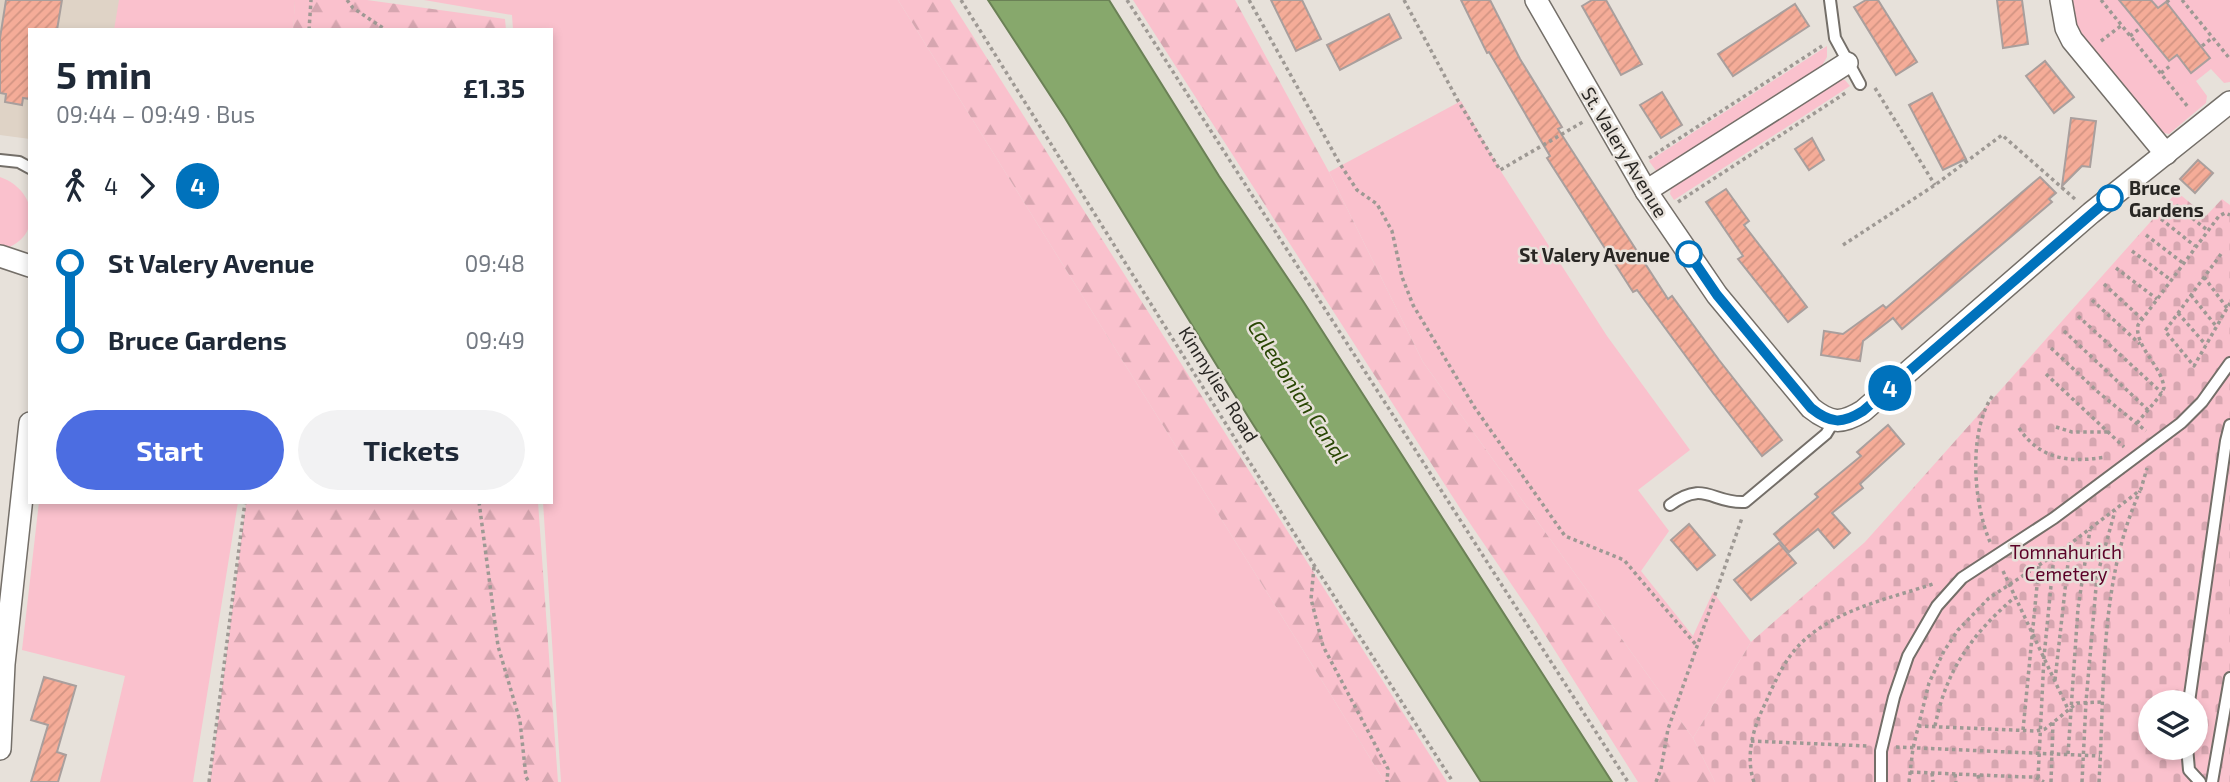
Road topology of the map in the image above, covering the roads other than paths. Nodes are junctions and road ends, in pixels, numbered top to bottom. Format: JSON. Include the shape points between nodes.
{"nodes":[{"id":1,"x":1536,"y":0,"type":"edge"},
{"id":2,"x":1830,"y":0,"type":"edge"},
{"id":3,"x":2061,"y":0,"type":"edge"},
{"id":4,"x":1847,"y":63,"type":"junction"},
{"id":5,"x":1860,"y":84,"type":"dead end"},
{"id":6,"x":2230,"y":102,"type":"edge"},
{"id":7,"x":2166,"y":154,"type":"junction"},
{"id":8,"x":0,"y":160,"type":"edge"},
{"id":9,"x":28,"y":167,"type":"edge"},
{"id":10,"x":1646,"y":191,"type":"junction"},
{"id":11,"x":0,"y":256,"type":"edge"},
{"id":12,"x":28,"y":263,"type":"edge"},
{"id":13,"x":2230,"y":363,"type":"edge"},
{"id":14,"x":1834,"y":421,"type":"junction"},
{"id":15,"x":2230,"y":425,"type":"edge"},
{"id":16,"x":28,"y":440,"type":"edge"},
{"id":17,"x":1670,"y":505,"type":"dead end"},
{"id":18,"x":2,"y":664,"type":"edge"},
{"id":19,"x":2230,"y":678,"type":"edge"},
{"id":20,"x":2191,"y":690,"type":"edge"},
{"id":21,"x":0,"y":749,"type":"edge"},
{"id":22,"x":2188,"y":760,"type":"edge"},
{"id":23,"x":1881,"y":782,"type":"edge"},
{"id":24,"x":2200,"y":782,"type":"edge"},
{"id":25,"x":2212,"y":782,"type":"edge"}],
"edges":[{"from":1,"to":10,"type":"street","name":"St. Valery Avenue"},
{"from":2,"to":4,"type":"lane","via":[[1835,38]]},
{"from":3,"to":7,"type":"street","via":[[2072,40]]},
{"from":4,"to":5,"type":"lane"},
{"from":4,"to":10,"type":"street"},
{"from":6,"to":7,"type":"street"},
{"from":7,"to":14,"type":"street","via":[[2091,213],[1863,411],[1848,420]]},
{"from":8,"to":9,"type":"lane"},
{"from":10,"to":14,"type":"street","name":"St. Valery Avenue","via":[[1717,295],[1811,408]]},
{"from":11,"to":12,"type":"street"},
{"from":13,"to":23,"type":"lane","via":[[2181,424],[2054,519],[1962,578],[1937,606],[1908,656],[1894,697],[1882,746]]},
{"from":14,"to":17,"type":"lane","via":[[1826,434],[1745,502],[1698,492]]},
{"from":15,"to":20,"type":"lane"},
{"from":16,"to":18,"type":"street"},
{"from":18,"to":21,"type":"street"},
{"from":19,"to":25,"type":"lane"},
{"from":22,"to":24,"type":"lane","via":[[2189,770]]}]}
